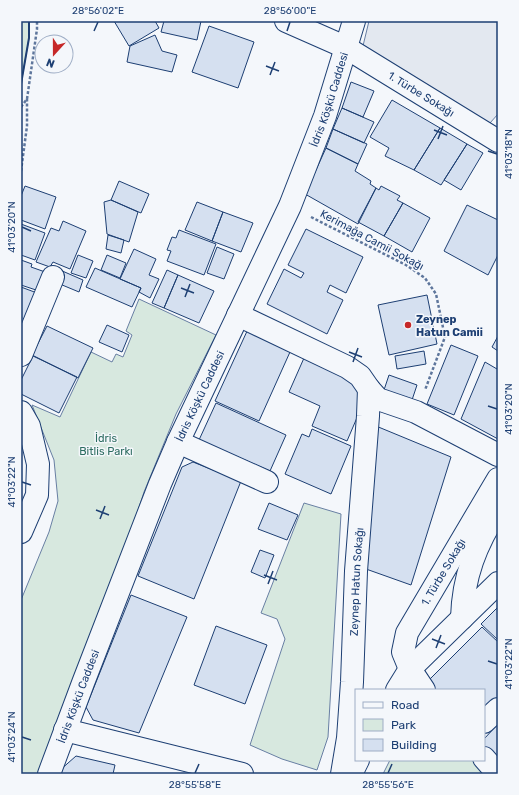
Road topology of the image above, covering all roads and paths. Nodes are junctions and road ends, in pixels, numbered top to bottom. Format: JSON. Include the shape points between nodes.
{"nodes":[{"id":1,"x":37,"y":21,"type":"edge"},
{"id":2,"x":286,"y":21,"type":"edge"},
{"id":3,"x":354,"y":21,"type":"edge"},
{"id":4,"x":345,"y":48,"type":"junction"},
{"id":5,"x":27,"y":99,"type":"junction"},
{"id":6,"x":21,"y":107,"type":"edge"},
{"id":7,"x":498,"y":141,"type":"edge"},
{"id":8,"x":21,"y":171,"type":"edge"},
{"id":9,"x":290,"y":206,"type":"junction"},
{"id":10,"x":53,"y":277,"type":"dead end"},
{"id":11,"x":238,"y":315,"type":"junction"},
{"id":12,"x":21,"y":355,"type":"edge"},
{"id":13,"x":369,"y":389,"type":"junction"},
{"id":14,"x":21,"y":412,"type":"edge"},
{"id":15,"x":416,"y":412,"type":"junction"},
{"id":16,"x":178,"y":442,"type":"junction"},
{"id":17,"x":498,"y":455,"type":"edge"},
{"id":18,"x":498,"y":479,"type":"edge"},
{"id":19,"x":267,"y":482,"type":"dead end"},
{"id":20,"x":498,"y":510,"type":"edge"},
{"id":21,"x":21,"y":532,"type":"edge"},
{"id":22,"x":498,"y":583,"type":"edge"},
{"id":23,"x":462,"y":618,"type":"junction"},
{"id":24,"x":410,"y":669,"type":"junction"},
{"id":25,"x":398,"y":689,"type":"edge"},
{"id":26,"x":423,"y":689,"type":"edge"},
{"id":27,"x":498,"y":709,"type":"edge"},
{"id":28,"x":485,"y":721,"type":"edge"},
{"id":29,"x":66,"y":730,"type":"junction"},
{"id":30,"x":485,"y":759,"type":"edge"},
{"id":31,"x":358,"y":761,"type":"edge"},
{"id":32,"x":49,"y":774,"type":"edge"},
{"id":33,"x":242,"y":774,"type":"edge"},
{"id":34,"x":342,"y":774,"type":"edge"},
{"id":35,"x":351,"y":774,"type":"edge"},
{"id":36,"x":498,"y":774,"type":"edge"}],
"edges":[{"from":1,"to":5,"type":"path"},
{"from":2,"to":4,"type":"street","name":"1. Türbe Sokağı"},
{"from":3,"to":4,"type":"street","name":"İdris Köşkü Caddesi"},
{"from":4,"to":7,"type":"street","name":"1. Türbe Sokağı"},
{"from":4,"to":9,"type":"street","name":"İdris Köşkü Caddesi","via":[[324,116]]},
{"from":5,"to":6,"type":"path"},
{"from":5,"to":8,"type":"path","via":[[27,126]]},
{"from":9,"to":11,"type":"street","name":"İdris Köşkü Caddesi"},
{"from":9,"to":15,"type":"path","name":"Kerimağa Camii Sokağı","via":[[406,265],[425,278],[436,294],[445,337]]},
{"from":10,"to":12,"type":"street"},
{"from":11,"to":13,"type":"street","via":[[347,367],[360,376]]},
{"from":11,"to":16,"type":"street","name":"İdris Köşkü Caddesi"},
{"from":13,"to":15,"type":"street","via":[[378,398]]},
{"from":13,"to":34,"type":"street","name":"Zeynep Hatun Sokağı","via":[[356,571],[352,682],[348,738]]},
{"from":14,"to":21,"type":"street","via":[[30,426],[38,464],[37,495]]},
{"from":15,"to":17,"type":"street"},
{"from":16,"to":19,"type":"street"},
{"from":16,"to":29,"type":"street","name":"İdris Köşkü Caddesi","via":[[154,498]]},
{"from":18,"to":24,"type":"street","name":"1. Türbe Sokağı","via":[[407,633],[403,652]]},
{"from":20,"to":23,"type":"street","via":[[474,555],[462,597]]},
{"from":22,"to":23,"type":"street"},
{"from":23,"to":24,"type":"street"},
{"from":24,"to":25,"type":"street"},
{"from":24,"to":26,"type":"street","name":"1. Türbe Sokağı"},
{"from":27,"to":28,"type":"street"},
{"from":29,"to":32,"type":"street","name":"İdris Köşkü Caddesi"},
{"from":29,"to":33,"type":"street"},
{"from":30,"to":36,"type":"street"},
{"from":31,"to":35,"type":"street"}]}
